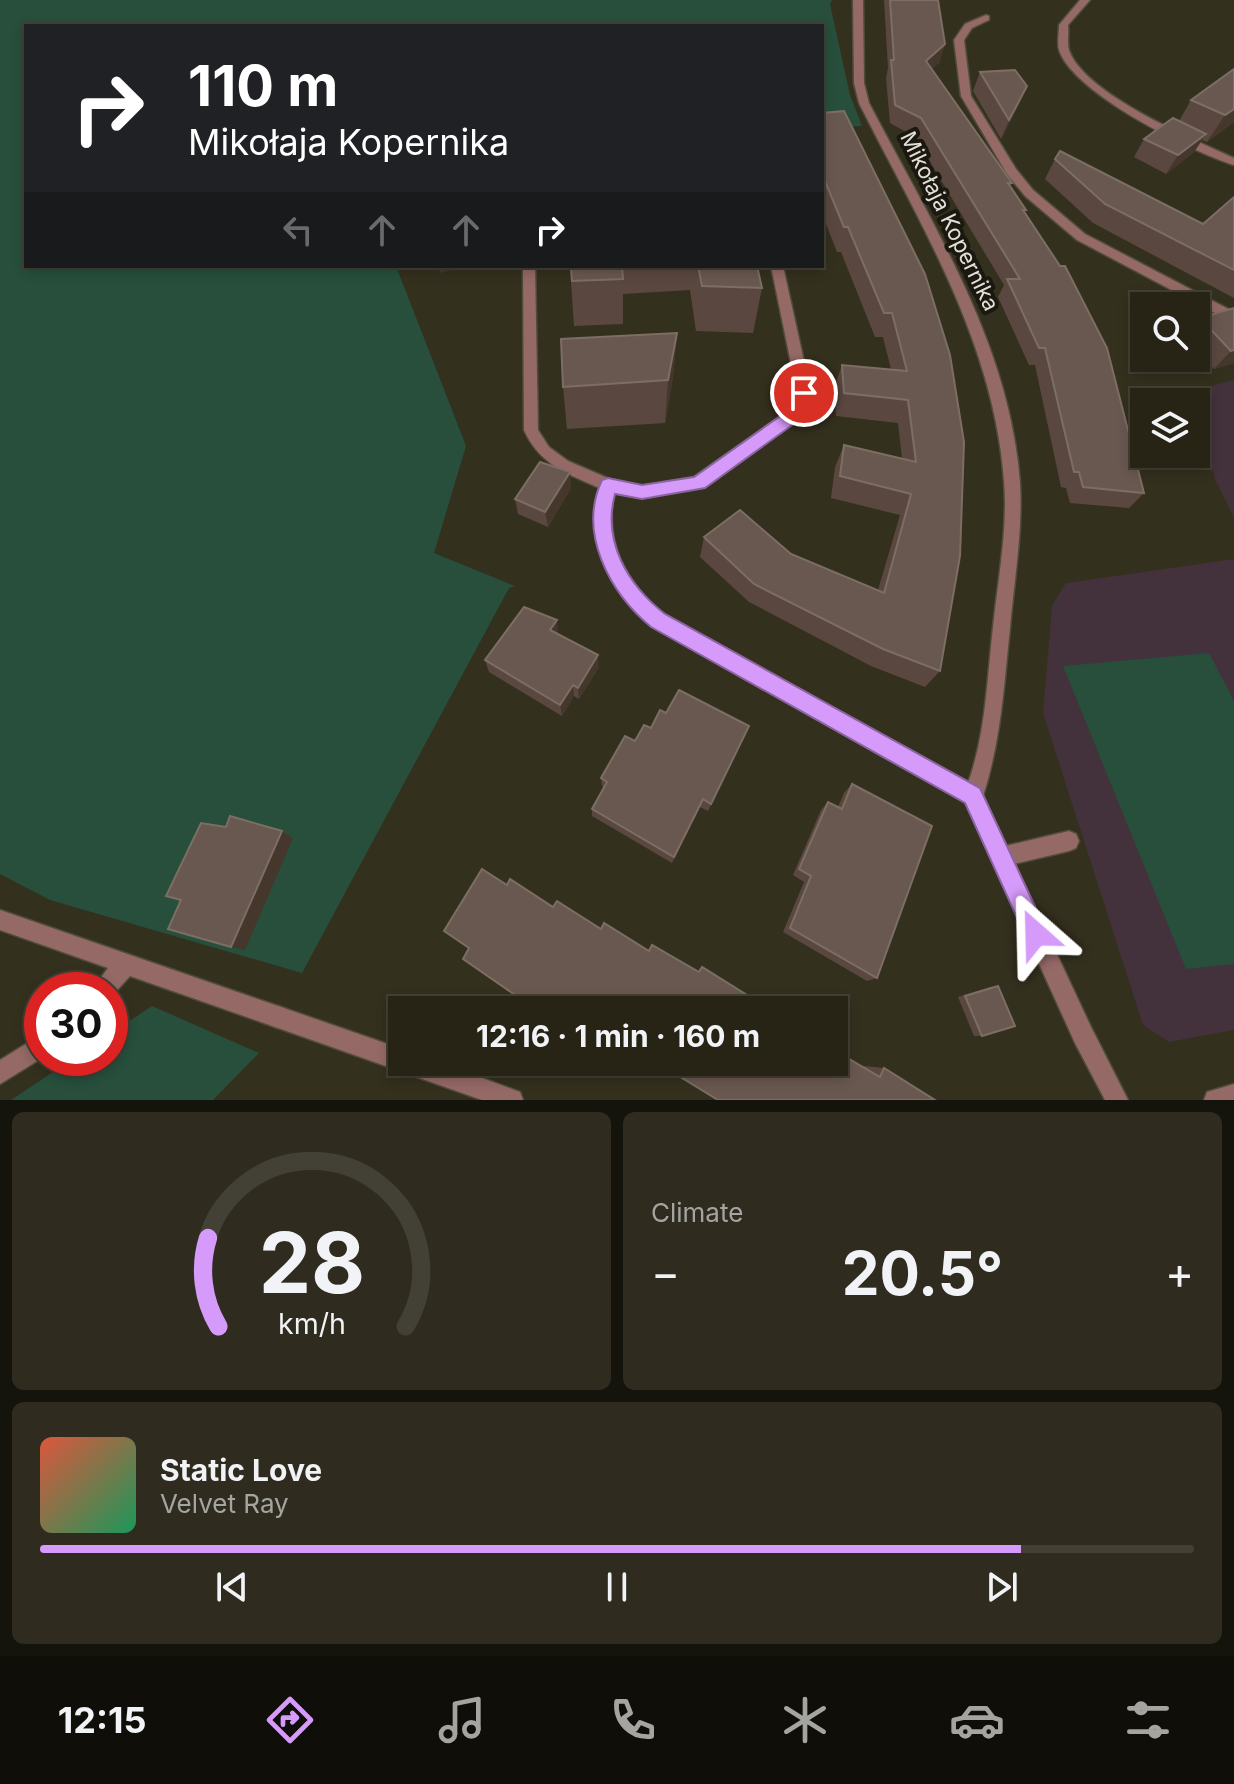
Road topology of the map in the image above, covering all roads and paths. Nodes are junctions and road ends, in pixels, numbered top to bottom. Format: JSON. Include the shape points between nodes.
{"nodes":[{"id":1,"x":858,"y":0,"type":"edge"},
{"id":2,"x":1085,"y":0,"type":"edge"},
{"id":3,"x":986,"y":18,"type":"dead end"},
{"id":4,"x":1234,"y":162,"type":"edge"},
{"id":5,"x":529,"y":268,"type":"edge"},
{"id":6,"x":777,"y":268,"type":"edge"},
{"id":7,"x":1234,"y":318,"type":"edge"},
{"id":8,"x":608,"y":485,"type":"junction"},
{"id":9,"x":973,"y":796,"type":"junction"},
{"id":10,"x":1069,"y":841,"type":"dead end"},
{"id":11,"x":1001,"y":857,"type":"junction"},
{"id":12,"x":0,"y":920,"type":"edge"},
{"id":13,"x":126,"y":964,"type":"junction"},
{"id":14,"x":119,"y":972,"type":"edge"},
{"id":15,"x":388,"y":1055,"type":"edge"},
{"id":16,"x":24,"y":1057,"type":"edge"},
{"id":17,"x":0,"y":1073,"type":"edge"},
{"id":18,"x":447,"y":1076,"type":"edge"},
{"id":19,"x":1234,"y":1095,"type":"edge"},
{"id":20,"x":512,"y":1100,"type":"edge"},
{"id":21,"x":1117,"y":1100,"type":"edge"},
{"id":22,"x":1215,"y":1100,"type":"edge"}],
"edges":[{"from":1,"to":9,"type":"street","name":"Mikołaja Kopernika","via":[[864,103],[950,266],[983,344],[1004,423],[1012,536],[989,748]]},
{"from":2,"to":4,"type":"street","via":[[1067,16],[1061,32],[1078,71],[1108,98]]},
{"from":3,"to":7,"type":"street","via":[[968,26],[959,40],[966,96],[1020,182],[1081,237]]},
{"from":5,"to":8,"type":"street","via":[[534,441],[561,464]]},
{"from":6,"to":8,"type":"street","via":[[804,393],[796,413],[698,483],[642,492]]},
{"from":8,"to":9,"type":"street","via":[[603,541],[639,606]]},
{"from":9,"to":11,"type":"street"},
{"from":10,"to":11,"type":"street"},
{"from":11,"to":21,"type":"street"},
{"from":12,"to":13,"type":"street"},
{"from":13,"to":14,"type":"street"},
{"from":13,"to":15,"type":"street"},
{"from":16,"to":17,"type":"street"},
{"from":18,"to":20,"type":"street"},
{"from":19,"to":22,"type":"street"}]}
